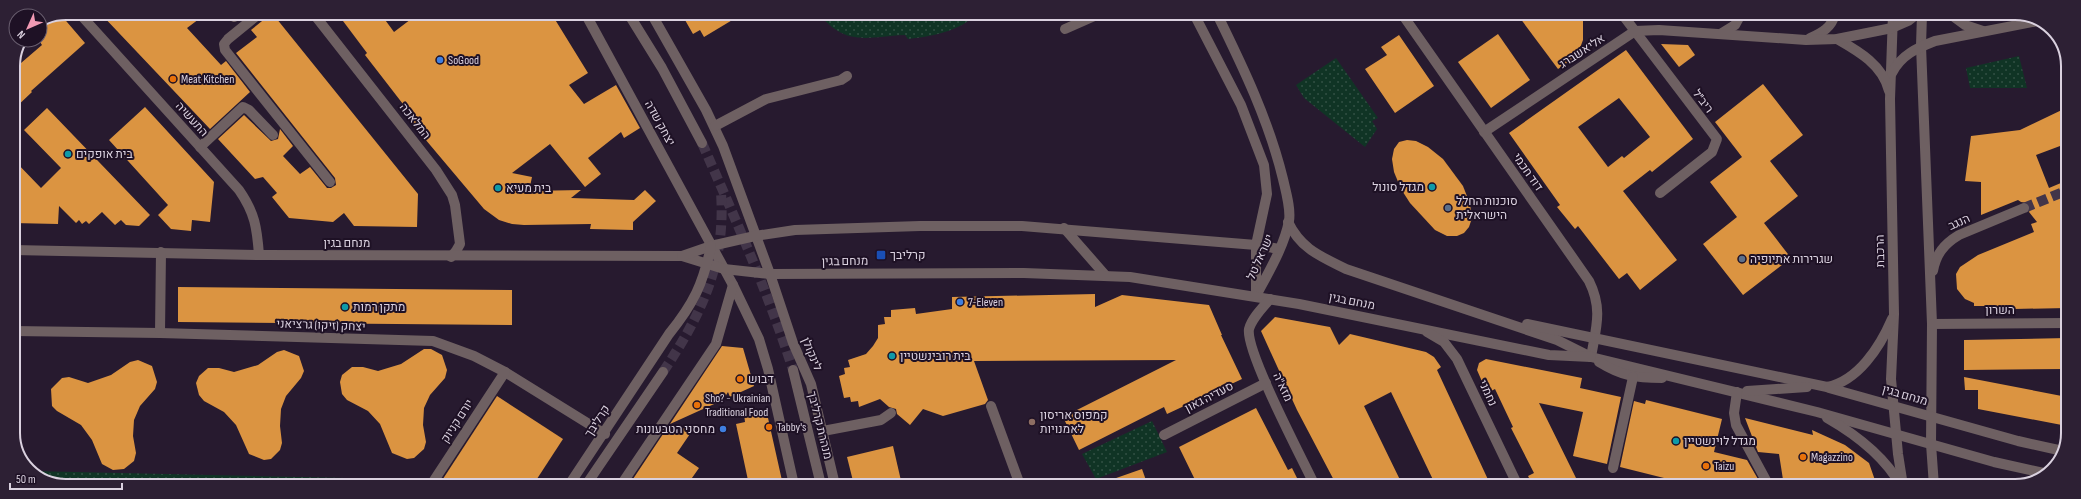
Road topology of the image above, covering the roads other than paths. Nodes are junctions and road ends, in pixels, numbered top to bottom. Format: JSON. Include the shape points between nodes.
{"nodes":[{"id":1,"x":85,"y":20,"type":"edge"},
{"id":2,"x":251,"y":20,"type":"edge"},
{"id":3,"x":318,"y":20,"type":"edge"},
{"id":4,"x":589,"y":20,"type":"edge"},
{"id":5,"x":632,"y":20,"type":"edge"},
{"id":6,"x":655,"y":20,"type":"edge"},
{"id":7,"x":1085,"y":20,"type":"edge"},
{"id":8,"x":1197,"y":20,"type":"edge"},
{"id":9,"x":1220,"y":20,"type":"edge"},
{"id":10,"x":1406,"y":20,"type":"edge"},
{"id":11,"x":1626,"y":20,"type":"edge"},
{"id":12,"x":1738,"y":20,"type":"edge"},
{"id":13,"x":1833,"y":20,"type":"edge"},
{"id":14,"x":1893,"y":20,"type":"edge"},
{"id":15,"x":1909,"y":20,"type":"edge"},
{"id":16,"x":1922,"y":20,"type":"edge"},
{"id":17,"x":1958,"y":20,"type":"edge"},
{"id":18,"x":2031,"y":22,"type":"edge"},
{"id":19,"x":1892,"y":28,"type":"junction"},
{"id":20,"x":1064,"y":29,"type":"dead end"},
{"id":21,"x":1987,"y":31,"type":"junction"},
{"id":22,"x":1635,"y":32,"type":"junction"},
{"id":23,"x":1722,"y":33,"type":"junction"},
{"id":24,"x":1837,"y":39,"type":"junction"},
{"id":25,"x":1806,"y":40,"type":"junction"},
{"id":26,"x":1921,"y":46,"type":"junction"},
{"id":27,"x":1891,"y":74,"type":"junction"},
{"id":28,"x":847,"y":76,"type":"dead end"},
{"id":29,"x":1890,"y":99,"type":"junction"},
{"id":30,"x":715,"y":126,"type":"junction"},
{"id":31,"x":1484,"y":132,"type":"junction"},
{"id":32,"x":273,"y":135,"type":"dead end"},
{"id":33,"x":702,"y":143,"type":"tunnel mouth"},
{"id":34,"x":200,"y":147,"type":"junction"},
{"id":35,"x":330,"y":182,"type":"dead end"},
{"id":36,"x":1660,"y":193,"type":"dead end"},
{"id":37,"x":2024,"y":208,"type":"tunnel mouth"},
{"id":38,"x":1288,"y":222,"type":"junction"},
{"id":39,"x":1064,"y":228,"type":"junction"},
{"id":40,"x":755,"y":236,"type":"junction"},
{"id":41,"x":1256,"y":245,"type":"junction"},
{"id":42,"x":711,"y":246,"type":"junction"},
{"id":43,"x":1279,"y":249,"type":"junction"},
{"id":44,"x":20,"y":250,"type":"edge"},
{"id":45,"x":161,"y":252,"type":"junction"},
{"id":46,"x":259,"y":255,"type":"junction"},
{"id":47,"x":682,"y":256,"type":"junction"},
{"id":48,"x":451,"y":257,"type":"junction"},
{"id":49,"x":707,"y":264,"type":"junction"},
{"id":50,"x":724,"y":269,"type":"junction"},
{"id":51,"x":770,"y":274,"type":"junction"},
{"id":52,"x":1106,"y":276,"type":"junction"},
{"id":53,"x":1931,"y":282,"type":"junction"},
{"id":54,"x":733,"y":285,"type":"junction"},
{"id":55,"x":1256,"y":296,"type":"junction"},
{"id":56,"x":1270,"y":298,"type":"junction"},
{"id":57,"x":1894,"y":314,"type":"junction"},
{"id":58,"x":1484,"y":315,"type":"junction"},
{"id":59,"x":2061,"y":323,"type":"edge"},
{"id":60,"x":1932,"y":324,"type":"junction"},
{"id":61,"x":1416,"y":327,"type":"junction"},
{"id":62,"x":20,"y":331,"type":"edge"},
{"id":63,"x":160,"y":332,"type":"junction"},
{"id":64,"x":1594,"y":338,"type":"junction"},
{"id":65,"x":1591,"y":357,"type":"junction"},
{"id":66,"x":793,"y":370,"type":"tunnel mouth"},
{"id":67,"x":504,"y":372,"type":"junction"},
{"id":68,"x":663,"y":372,"type":"tunnel mouth"},
{"id":69,"x":1633,"y":377,"type":"junction"},
{"id":70,"x":1675,"y":377,"type":"junction"},
{"id":71,"x":1266,"y":383,"type":"junction"},
{"id":72,"x":1827,"y":387,"type":"junction"},
{"id":73,"x":1737,"y":392,"type":"junction"},
{"id":74,"x":1892,"y":405,"type":"junction"},
{"id":75,"x":991,"y":406,"type":"dead end"},
{"id":76,"x":891,"y":412,"type":"dead end"},
{"id":77,"x":1817,"y":412,"type":"junction"},
{"id":78,"x":1932,"y":416,"type":"junction"},
{"id":79,"x":823,"y":432,"type":"junction"},
{"id":80,"x":605,"y":434,"type":"junction"},
{"id":81,"x":1896,"y":434,"type":"junction"},
{"id":82,"x":1164,"y":435,"type":"dead end"},
{"id":83,"x":1931,"y":444,"type":"junction"},
{"id":84,"x":2058,"y":450,"type":"edge"},
{"id":85,"x":1612,"y":468,"type":"dead end"},
{"id":86,"x":2039,"y":472,"type":"edge"},
{"id":87,"x":435,"y":479,"type":"edge"},
{"id":88,"x":573,"y":479,"type":"edge"},
{"id":89,"x":590,"y":479,"type":"edge"},
{"id":90,"x":625,"y":479,"type":"edge"},
{"id":91,"x":793,"y":479,"type":"edge"},
{"id":92,"x":820,"y":479,"type":"edge"},
{"id":93,"x":834,"y":479,"type":"edge"},
{"id":94,"x":1017,"y":479,"type":"edge"},
{"id":95,"x":1313,"y":479,"type":"edge"},
{"id":96,"x":1515,"y":479,"type":"edge"},
{"id":97,"x":1765,"y":479,"type":"edge"},
{"id":98,"x":1896,"y":479,"type":"edge"},
{"id":99,"x":1901,"y":479,"type":"edge"},
{"id":100,"x":1934,"y":479,"type":"edge"}],
"edges":[{"from":1,"to":34,"type":"street","name":"התעשיה"},
{"from":2,"to":35,"type":"street","via":[[228,39],[224,44],[225,50]]},
{"from":3,"to":48,"type":"street","name":"המלאכה","via":[[436,170],[452,195],[460,244]]},
{"from":4,"to":42,"type":"street","name":"יצחק שדה"},
{"from":5,"to":33,"type":"street","via":[[662,68]]},
{"from":6,"to":30,"type":"street"},
{"from":7,"to":20,"type":"street"},
{"from":8,"to":41,"type":"street","name":"ישראל טל","via":[[1241,105],[1264,165],[1267,194]]},
{"from":9,"to":38,"type":"street","name":"ישראל טל","via":[[1261,109],[1274,146],[1285,188]]},
{"from":10,"to":31,"type":"street","name":"דוד חכמי"},
{"from":11,"to":22,"type":"street","name":"ריב\"ל"},
{"from":12,"to":23,"type":"street","via":[[1735,25]]},
{"from":13,"to":25,"type":"street","via":[[1825,31]]},
{"from":14,"to":19,"type":"street","name":"הרכבת"},
{"from":15,"to":19,"type":"street","name":"אליאשברג"},
{"from":16,"to":26,"type":"street"},
{"from":17,"to":21,"type":"street","via":[[1976,30]]},
{"from":18,"to":21,"type":"street"},
{"from":19,"to":24,"type":"street","name":"אליאשברג"},
{"from":19,"to":27,"type":"street","name":"הרכבת"},
{"from":21,"to":26,"type":"street"},
{"from":22,"to":23,"type":"street","name":"אליאשברג","via":[[1659,30]]},
{"from":22,"to":31,"type":"street","name":"אליאשברג"},
{"from":22,"to":36,"type":"street","name":"ריב\"ל","via":[[1716,139],[1712,152]]},
{"from":23,"to":25,"type":"street","name":"אליאשברג"},
{"from":24,"to":25,"type":"street","name":"אליאשברג"},
{"from":24,"to":29,"type":"street","via":[[1857,51],[1879,71],[1885,80]]},
{"from":26,"to":27,"type":"street","via":[[1905,56]]},
{"from":26,"to":53,"type":"street"},
{"from":27,"to":29,"type":"street","name":"הרכבת"},
{"from":28,"to":30,"type":"street","via":[[841,80],[766,99]]},
{"from":29,"to":57,"type":"street","name":"הרכבת"},
{"from":30,"to":40,"type":"street"},
{"from":31,"to":64,"type":"street","name":"דוד חכמי","via":[[1589,282],[1598,316]]},
{"from":32,"to":34,"type":"street","via":[[243,107]]},
{"from":34,"to":46,"type":"street","name":"התעשיה","via":[[247,202],[256,223]]},
{"from":37,"to":53,"type":"street","name":"הנגב","via":[[1949,242],[1936,257]]},
{"from":38,"to":43,"type":"street","name":"ישראל טל"},
{"from":38,"to":58,"type":"street","name":"מנחם בגין","via":[[1302,244],[1333,262]]},
{"from":39,"to":40,"type":"street","name":"מנחם בגין","via":[[920,226],[795,230]]},
{"from":39,"to":41,"type":"street","name":"מנחם בגין"},
{"from":39,"to":52,"type":"street"},
{"from":40,"to":42,"type":"street","name":"מנחם בגין"},
{"from":40,"to":51,"type":"street","name":"לינקולן"},
{"from":41,"to":43,"type":"street","name":"מנחם בגין"},
{"from":41,"to":55,"type":"street","name":"ישראל טל"},
{"from":42,"to":47,"type":"street","name":"מנחם בגין"},
{"from":42,"to":49,"type":"street","name":"קרליבך"},
{"from":42,"to":50,"type":"street"},
{"from":43,"to":55,"type":"street","name":"ישראל טל"},
{"from":44,"to":45,"type":"street","name":"מנחם בגין"},
{"from":45,"to":46,"type":"street","name":"מנחם בגין"},
{"from":45,"to":63,"type":"street"},
{"from":46,"to":48,"type":"street","name":"מנחם בגין"},
{"from":47,"to":48,"type":"street","name":"מנחם בגין"},
{"from":47,"to":49,"type":"street","name":"מנחם בגין"},
{"from":49,"to":50,"type":"street","name":"מנחם בגין"},
{"from":49,"to":80,"type":"street","name":"קרליבך","via":[[700,286],[686,312]]},
{"from":50,"to":51,"type":"street","name":"מנחם בגין"},
{"from":50,"to":54,"type":"street"},
{"from":51,"to":52,"type":"street","name":"מנחם בגין","via":[[928,272]]},
{"from":51,"to":79,"type":"street","name":"לינקולן","via":[[793,343],[811,384]]},
{"from":52,"to":55,"type":"street","name":"מנחם בגין","via":[[1130,277]]},
{"from":53,"to":60,"type":"street"},
{"from":54,"to":90,"type":"street","via":[[716,344]]},
{"from":54,"to":91,"type":"street","via":[[762,346]]},
{"from":55,"to":56,"type":"street","name":"מנחם בגין"},
{"from":56,"to":61,"type":"street","name":"מנחם בגין"},
{"from":56,"to":71,"type":"street","name":"מזא''ה","via":[[1250,329],[1250,344]]},
{"from":57,"to":72,"type":"street","via":[[1882,339],[1861,366],[1842,383]]},
{"from":57,"to":74,"type":"street","name":"הרכבת"},
{"from":58,"to":64,"type":"street"},
{"from":58,"to":65,"type":"street","name":"מנחם בגין","via":[[1557,340]]},
{"from":59,"to":60,"type":"street","name":"השרון"},
{"from":60,"to":78,"type":"street"},
{"from":61,"to":65,"type":"street","name":"מנחם בגין","via":[[1549,355]]},
{"from":61,"to":96,"type":"street","name":"נחמני","via":[[1439,338],[1456,359]]},
{"from":62,"to":63,"type":"street","name":"יצחק (זיקו) גרציאני"},
{"from":63,"to":67,"type":"street","name":"יצחק (זיקו) גרציאני","via":[[433,341],[474,356]]},
{"from":64,"to":65,"type":"street","name":"דוד חכמי"},
{"from":64,"to":72,"type":"street"},
{"from":65,"to":69,"type":"street","via":[[1618,373]]},
{"from":65,"to":70,"type":"street","name":"מנחם בגין"},
{"from":66,"to":92,"type":"street","name":"מנהרת קרליבך"},
{"from":67,"to":80,"type":"street","name":"יצחק (זיקו) גרציאני"},
{"from":67,"to":87,"type":"street","name":"יורם קניוק"},
{"from":68,"to":89,"type":"street"},
{"from":69,"to":70,"type":"street"},
{"from":69,"to":85,"type":"street"},
{"from":70,"to":73,"type":"street","name":"מנחם בגין"},
{"from":71,"to":82,"type":"street","name":"סעדיה גאון"},
{"from":71,"to":95,"type":"street","name":"מזא''ה"},
{"from":72,"to":73,"type":"street","name":"מנחם בגין"},
{"from":72,"to":74,"type":"street","name":"מנחם בגין"},
{"from":73,"to":77,"type":"street","name":"מנחם בגין"},
{"from":73,"to":97,"type":"street","via":[[1734,413],[1736,425]]},
{"from":74,"to":78,"type":"street","name":"מנחם בגין"},
{"from":74,"to":81,"type":"street","name":"הרכבת"},
{"from":75,"to":94,"type":"street"},
{"from":76,"to":79,"type":"street","via":[[881,420]]},
{"from":77,"to":81,"type":"street","name":"מנחם בגין"},
{"from":77,"to":98,"type":"street","via":[[1849,432],[1873,452]]},
{"from":78,"to":83,"type":"street"},
{"from":78,"to":84,"type":"street","name":"מנחם בגין"},
{"from":79,"to":93,"type":"street","name":"לינקולן"},
{"from":80,"to":88,"type":"street","name":"קרליבך"},
{"from":81,"to":83,"type":"street","name":"מנחם בגין"},
{"from":81,"to":99,"type":"street","name":"הרכבת"},
{"from":83,"to":86,"type":"street","name":"מנחם בגין"},
{"from":83,"to":100,"type":"street"}]}
